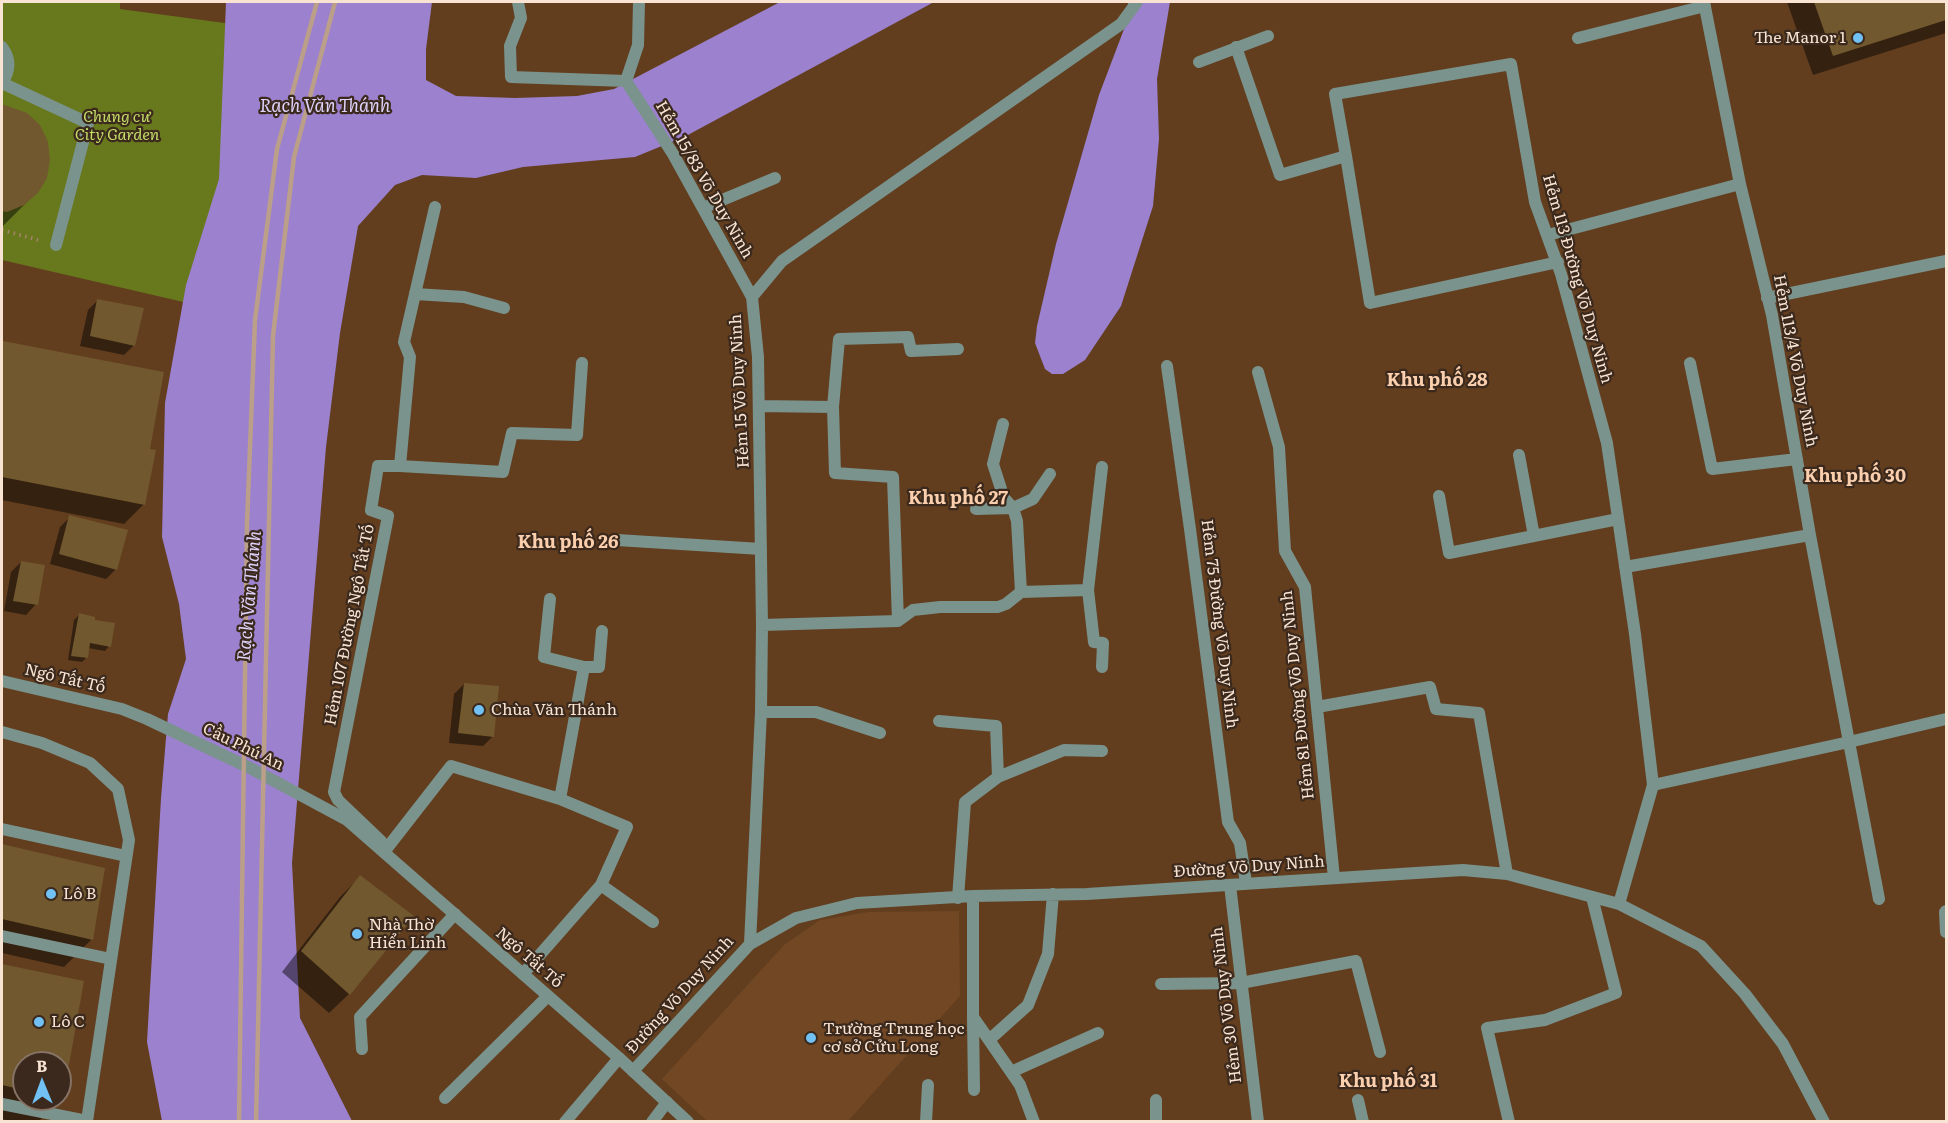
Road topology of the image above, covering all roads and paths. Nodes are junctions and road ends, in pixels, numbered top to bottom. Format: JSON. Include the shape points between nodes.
{"nodes":[{"id":1,"x":518,"y":2,"type":"edge"},
{"id":2,"x":639,"y":2,"type":"edge"},
{"id":3,"x":1137,"y":2,"type":"edge"},
{"id":4,"x":1705,"y":4,"type":"edge"},
{"id":5,"x":1268,"y":36,"type":"dead end"},
{"id":6,"x":1578,"y":38,"type":"dead end"},
{"id":7,"x":2,"y":47,"type":"edge"},
{"id":8,"x":1236,"y":47,"type":"junction"},
{"id":9,"x":1199,"y":62,"type":"dead end"},
{"id":10,"x":626,"y":81,"type":"junction"},
{"id":11,"x":2,"y":83,"type":"edge"},
{"id":12,"x":1346,"y":156,"type":"junction"},
{"id":13,"x":775,"y":178,"type":"dead end"},
{"id":14,"x":1740,"y":184,"type":"junction"},
{"id":15,"x":435,"y":207,"type":"dead end"},
{"id":16,"x":704,"y":208,"type":"junction"},
{"id":17,"x":2,"y":230,"type":"edge"},
{"id":18,"x":1548,"y":235,"type":"junction"},
{"id":19,"x":56,"y":245,"type":"joint"},
{"id":20,"x":1947,"y":261,"type":"edge"},
{"id":21,"x":1558,"y":262,"type":"junction"},
{"id":22,"x":415,"y":294,"type":"junction"},
{"id":23,"x":752,"y":297,"type":"junction"},
{"id":24,"x":1767,"y":298,"type":"junction"},
{"id":25,"x":504,"y":308,"type":"dead end"},
{"id":26,"x":958,"y":349,"type":"dead end"},
{"id":27,"x":582,"y":363,"type":"dead end"},
{"id":28,"x":1690,"y":363,"type":"dead end"},
{"id":29,"x":1167,"y":366,"type":"dead end"},
{"id":30,"x":1258,"y":372,"type":"dead end"},
{"id":31,"x":759,"y":406,"type":"junction"},
{"id":32,"x":832,"y":407,"type":"junction"},
{"id":33,"x":1003,"y":424,"type":"dead end"},
{"id":34,"x":1519,"y":455,"type":"dead end"},
{"id":35,"x":1797,"y":459,"type":"junction"},
{"id":36,"x":400,"y":466,"type":"junction"},
{"id":37,"x":1102,"y":467,"type":"dead end"},
{"id":38,"x":1050,"y":474,"type":"dead end"},
{"id":39,"x":1439,"y":496,"type":"dead end"},
{"id":40,"x":1013,"y":508,"type":"junction"},
{"id":41,"x":976,"y":509,"type":"dead end"},
{"id":42,"x":1618,"y":519,"type":"junction"},
{"id":43,"x":1810,"y":535,"type":"junction"},
{"id":44,"x":1534,"y":536,"type":"junction"},
{"id":45,"x":617,"y":540,"type":"dead end"},
{"id":46,"x":761,"y":549,"type":"junction"},
{"id":47,"x":1625,"y":567,"type":"junction"},
{"id":48,"x":1088,"y":590,"type":"junction"},
{"id":49,"x":1021,"y":592,"type":"junction"},
{"id":50,"x":550,"y":599,"type":"dead end"},
{"id":51,"x":898,"y":621,"type":"junction"},
{"id":52,"x":762,"y":624,"type":"junction"},
{"id":53,"x":602,"y":631,"type":"dead end"},
{"id":54,"x":584,"y":667,"type":"junction"},
{"id":55,"x":1102,"y":667,"type":"dead end"},
{"id":56,"x":2,"y":681,"type":"edge"},
{"id":57,"x":1317,"y":707,"type":"junction"},
{"id":58,"x":122,"y":709,"type":"joint"},
{"id":59,"x":761,"y":712,"type":"junction"},
{"id":60,"x":1947,"y":719,"type":"edge"},
{"id":61,"x":939,"y":721,"type":"dead end"},
{"id":62,"x":2,"y":732,"type":"edge"},
{"id":63,"x":880,"y":734,"type":"dead end"},
{"id":64,"x":1849,"y":742,"type":"junction"},
{"id":65,"x":1102,"y":751,"type":"dead end"},
{"id":66,"x":998,"y":777,"type":"junction"},
{"id":67,"x":1653,"y":785,"type":"junction"},
{"id":68,"x":560,"y":800,"type":"junction"},
{"id":69,"x":347,"y":820,"type":"joint"},
{"id":70,"x":2,"y":829,"type":"edge"},
{"id":71,"x":384,"y":852,"type":"junction"},
{"id":72,"x":126,"y":856,"type":"junction"},
{"id":73,"x":1507,"y":874,"type":"junction"},
{"id":74,"x":1334,"y":878,"type":"junction"},
{"id":75,"x":1246,"y":884,"type":"junction"},
{"id":76,"x":601,"y":885,"type":"junction"},
{"id":77,"x":1230,"y":885,"type":"junction"},
{"id":78,"x":1053,"y":894,"type":"junction"},
{"id":79,"x":973,"y":896,"type":"junction"},
{"id":80,"x":1592,"y":897,"type":"junction"},
{"id":81,"x":958,"y":898,"type":"junction"},
{"id":82,"x":1879,"y":899,"type":"dead end"},
{"id":83,"x":1619,"y":904,"type":"junction"},
{"id":84,"x":1947,"y":911,"type":"edge"},
{"id":85,"x":455,"y":914,"type":"junction"},
{"id":86,"x":653,"y":922,"type":"dead end"},
{"id":87,"x":1947,"y":932,"type":"edge"},
{"id":88,"x":2,"y":936,"type":"edge"},
{"id":89,"x":750,"y":944,"type":"junction"},
{"id":90,"x":111,"y":959,"type":"junction"},
{"id":91,"x":523,"y":974,"type":"junction"},
{"id":92,"x":1241,"y":983,"type":"junction"},
{"id":93,"x":1161,"y":984,"type":"dead end"},
{"id":94,"x":548,"y":996,"type":"junction"},
{"id":95,"x":973,"y":1017,"type":"junction"},
{"id":96,"x":1098,"y":1033,"type":"dead end"},
{"id":97,"x":989,"y":1040,"type":"junction"},
{"id":98,"x":362,"y":1049,"type":"dead end"},
{"id":99,"x":1380,"y":1052,"type":"dead end"},
{"id":100,"x":619,"y":1058,"type":"junction"},
{"id":101,"x":633,"y":1071,"type":"junction"},
{"id":102,"x":1011,"y":1072,"type":"junction"},
{"id":103,"x":928,"y":1085,"type":"dead end"},
{"id":104,"x":974,"y":1090,"type":"dead end"},
{"id":105,"x":445,"y":1098,"type":"dead end"},
{"id":106,"x":1156,"y":1100,"type":"dead end"},
{"id":107,"x":1358,"y":1100,"type":"dead end"},
{"id":108,"x":667,"y":1102,"type":"junction"},
{"id":109,"x":2,"y":1104,"type":"edge"},
{"id":110,"x":565,"y":1122,"type":"edge"},
{"id":111,"x":652,"y":1122,"type":"edge"},
{"id":112,"x":688,"y":1122,"type":"edge"},
{"id":113,"x":926,"y":1122,"type":"edge"},
{"id":114,"x":1034,"y":1122,"type":"edge"},
{"id":115,"x":1156,"y":1122,"type":"edge"},
{"id":116,"x":1258,"y":1122,"type":"edge"},
{"id":117,"x":1363,"y":1122,"type":"edge"},
{"id":118,"x":1509,"y":1122,"type":"edge"},
{"id":119,"x":1824,"y":1122,"type":"edge"}],
"edges":[{"from":1,"to":10,"type":"street","via":[[520,18],[510,46],[512,77]]},
{"from":2,"to":10,"type":"street","via":[[638,45]]},
{"from":3,"to":23,"type":"street","name":"Hẻm 15 Võ Duy Ninh","via":[[1121,24],[782,261]]},
{"from":4,"to":6,"type":"street"},
{"from":4,"to":14,"type":"street","name":"Hẻm 113/4 Võ Duy Ninh"},
{"from":5,"to":8,"type":"street"},
{"from":7,"to":11,"type":"street","via":[[9,67]]},
{"from":8,"to":9,"type":"street"},
{"from":8,"to":12,"type":"street","via":[[1280,175]]},
{"from":10,"to":16,"type":"street","name":"Hẻm 15/83 Võ Duy Ninh"},
{"from":11,"to":19,"type":"street","via":[[88,123]]},
{"from":12,"to":18,"type":"street","name":"Hẻm 113 Đường Võ Duy Ninh","via":[[1335,94],[1511,64],[1535,202]]},
{"from":12,"to":21,"type":"street","via":[[1370,303]]},
{"from":13,"to":16,"type":"street"},
{"from":14,"to":18,"type":"street"},
{"from":14,"to":24,"type":"street","name":"Hẻm 113/4 Võ Duy Ninh"},
{"from":15,"to":22,"type":"street"},
{"from":16,"to":23,"type":"street","name":"Hẻm 15/83 Võ Duy Ninh"},
{"from":17,"to":19,"type":"path"},
{"from":18,"to":21,"type":"street","name":"Hẻm 113 Đường Võ Duy Ninh"},
{"from":20,"to":24,"type":"street"},
{"from":21,"to":42,"type":"street","name":"Hẻm 113 Đường Võ Duy Ninh","via":[[1606,443]]},
{"from":22,"to":25,"type":"street","via":[[464,297]]},
{"from":22,"to":36,"type":"street","via":[[404,342],[410,357]]},
{"from":23,"to":31,"type":"street","name":"Hẻm 15 Võ Duy Ninh"},
{"from":24,"to":35,"type":"street","name":"Hẻm 113/4 Võ Duy Ninh"},
{"from":26,"to":32,"type":"street","via":[[911,351],[908,337],[839,339]]},
{"from":27,"to":36,"type":"street","via":[[577,435],[512,433],[503,472]]},
{"from":28,"to":35,"type":"street","via":[[1712,469]]},
{"from":29,"to":75,"type":"street","name":"Hẻm 75 Đường Võ Duy Ninh","via":[[1228,822],[1240,843]]},
{"from":30,"to":57,"type":"street","name":"Hẻm 81 Đường Võ Duy Ninh","via":[[1279,447],[1285,550],[1305,587]]},
{"from":31,"to":32,"type":"street"},
{"from":31,"to":46,"type":"street","name":"Hẻm 15 Võ Duy Ninh"},
{"from":32,"to":51,"type":"street","via":[[835,473],[893,477]]},
{"from":33,"to":40,"type":"street","via":[[993,464],[1004,498]]},
{"from":34,"to":44,"type":"street"},
{"from":35,"to":43,"type":"street","name":"Hẻm 113/4 Võ Duy Ninh"},
{"from":36,"to":71,"type":"street","name":"Hẻm 107 Đường Ngô Tất Tố","via":[[378,466],[371,510],[388,516],[334,792],[381,841]]},
{"from":37,"to":48,"type":"street"},
{"from":38,"to":40,"type":"street","via":[[1033,499]]},
{"from":39,"to":44,"type":"street","via":[[1449,553]]},
{"from":40,"to":41,"type":"street"},
{"from":40,"to":49,"type":"street"},
{"from":42,"to":44,"type":"street"},
{"from":42,"to":47,"type":"street","name":"Hẻm 113 Đường Võ Duy Ninh"},
{"from":43,"to":47,"type":"street"},
{"from":43,"to":64,"type":"street","name":"Hẻm 113/4 Võ Duy Ninh"},
{"from":45,"to":46,"type":"street"},
{"from":46,"to":52,"type":"street","name":"Hẻm 15 Võ Duy Ninh"},
{"from":47,"to":67,"type":"street","name":"Hẻm 113 Đường Võ Duy Ninh"},
{"from":48,"to":49,"type":"street"},
{"from":48,"to":55,"type":"street","via":[[1094,642],[1103,644]]},
{"from":49,"to":51,"type":"street","via":[[998,607],[912,610]]},
{"from":50,"to":54,"type":"street","via":[[544,657]]},
{"from":51,"to":52,"type":"street"},
{"from":52,"to":59,"type":"street","name":"Hẻm 15 Võ Duy Ninh"},
{"from":53,"to":54,"type":"street","via":[[599,667]]},
{"from":54,"to":68,"type":"street"},
{"from":56,"to":58,"type":"street","name":"Ngô Tất Tố"},
{"from":57,"to":73,"type":"street","via":[[1430,687],[1436,709],[1479,713]]},
{"from":57,"to":74,"type":"street","name":"Hẻm 81 Đường Võ Duy Ninh"},
{"from":58,"to":69,"type":"street","name":"Cầu Phú An","via":[[252,769]]},
{"from":59,"to":63,"type":"street","via":[[816,712]]},
{"from":59,"to":89,"type":"street","name":"Hẻm 15 Võ Duy Ninh"},
{"from":60,"to":64,"type":"street"},
{"from":61,"to":66,"type":"street","via":[[996,726]]},
{"from":62,"to":72,"type":"street","via":[[90,763],[118,789],[129,840]]},
{"from":64,"to":67,"type":"street"},
{"from":64,"to":82,"type":"street","name":"Hẻm 113/4 Võ Duy Ninh"},
{"from":65,"to":66,"type":"street","via":[[1064,750]]},
{"from":66,"to":81,"type":"street","via":[[966,802]]},
{"from":67,"to":83,"type":"street","name":"Hẻm 113 Đường Võ Duy Ninh"},
{"from":68,"to":71,"type":"street","via":[[451,766]]},
{"from":68,"to":76,"type":"street","via":[[627,827]]},
{"from":69,"to":71,"type":"street","name":"Ngô Tất Tố"},
{"from":70,"to":72,"type":"street"},
{"from":71,"to":85,"type":"street","name":"Ngô Tất Tố"},
{"from":72,"to":90,"type":"street"},
{"from":73,"to":74,"type":"street","name":"Đường Võ Duy Ninh","via":[[1463,870]]},
{"from":73,"to":80,"type":"street","name":"Đường Võ Duy Ninh"},
{"from":74,"to":75,"type":"street","name":"Đường Võ Duy Ninh"},
{"from":75,"to":77,"type":"street","name":"Đường Võ Duy Ninh"},
{"from":76,"to":86,"type":"street"},
{"from":76,"to":91,"type":"street"},
{"from":77,"to":78,"type":"street","name":"Đường Võ Duy Ninh"},
{"from":77,"to":92,"type":"street","name":"Hẻm 30 Võ Duy Ninh"},
{"from":78,"to":79,"type":"street","name":"Đường Võ Duy Ninh"},
{"from":78,"to":97,"type":"street","via":[[1048,954],[1028,1005]]},
{"from":79,"to":81,"type":"street","name":"Đường Võ Duy Ninh"},
{"from":79,"to":95,"type":"street"},
{"from":80,"to":83,"type":"street","name":"Đường Võ Duy Ninh"},
{"from":80,"to":118,"type":"street","via":[[1616,993],[1545,1020],[1487,1028]]},
{"from":81,"to":89,"type":"street","name":"Đường Võ Duy Ninh","via":[[857,903],[796,918]]},
{"from":83,"to":119,"type":"street","name":"Đường Võ Duy Ninh","via":[[1701,946],[1783,1044]]},
{"from":84,"to":87,"type":"street"},
{"from":85,"to":91,"type":"street","name":"Ngô Tất Tố"},
{"from":85,"to":98,"type":"street","via":[[360,1017]]},
{"from":88,"to":90,"type":"street"},
{"from":89,"to":101,"type":"street","name":"Đường Võ Duy Ninh"},
{"from":90,"to":109,"type":"street","via":[[87,1121]]},
{"from":91,"to":94,"type":"street","name":"Ngô Tất Tố"},
{"from":92,"to":93,"type":"street"},
{"from":92,"to":99,"type":"street","via":[[1356,961]]},
{"from":92,"to":116,"type":"street","name":"Hẻm 30 Võ Duy Ninh"},
{"from":94,"to":100,"type":"street","name":"Ngô Tất Tố"},
{"from":94,"to":105,"type":"street"},
{"from":95,"to":97,"type":"street"},
{"from":95,"to":104,"type":"street"},
{"from":96,"to":102,"type":"street"},
{"from":97,"to":102,"type":"street"},
{"from":100,"to":101,"type":"street","name":"Ngô Tất Tố"},
{"from":100,"to":110,"type":"street"},
{"from":101,"to":108,"type":"street","name":"Ngô Tất Tố"},
{"from":102,"to":114,"type":"street"},
{"from":103,"to":113,"type":"street"},
{"from":106,"to":115,"type":"street"},
{"from":107,"to":117,"type":"street"},
{"from":108,"to":111,"type":"street"},
{"from":108,"to":112,"type":"street","name":"Ngô Tất Tố"}]}
